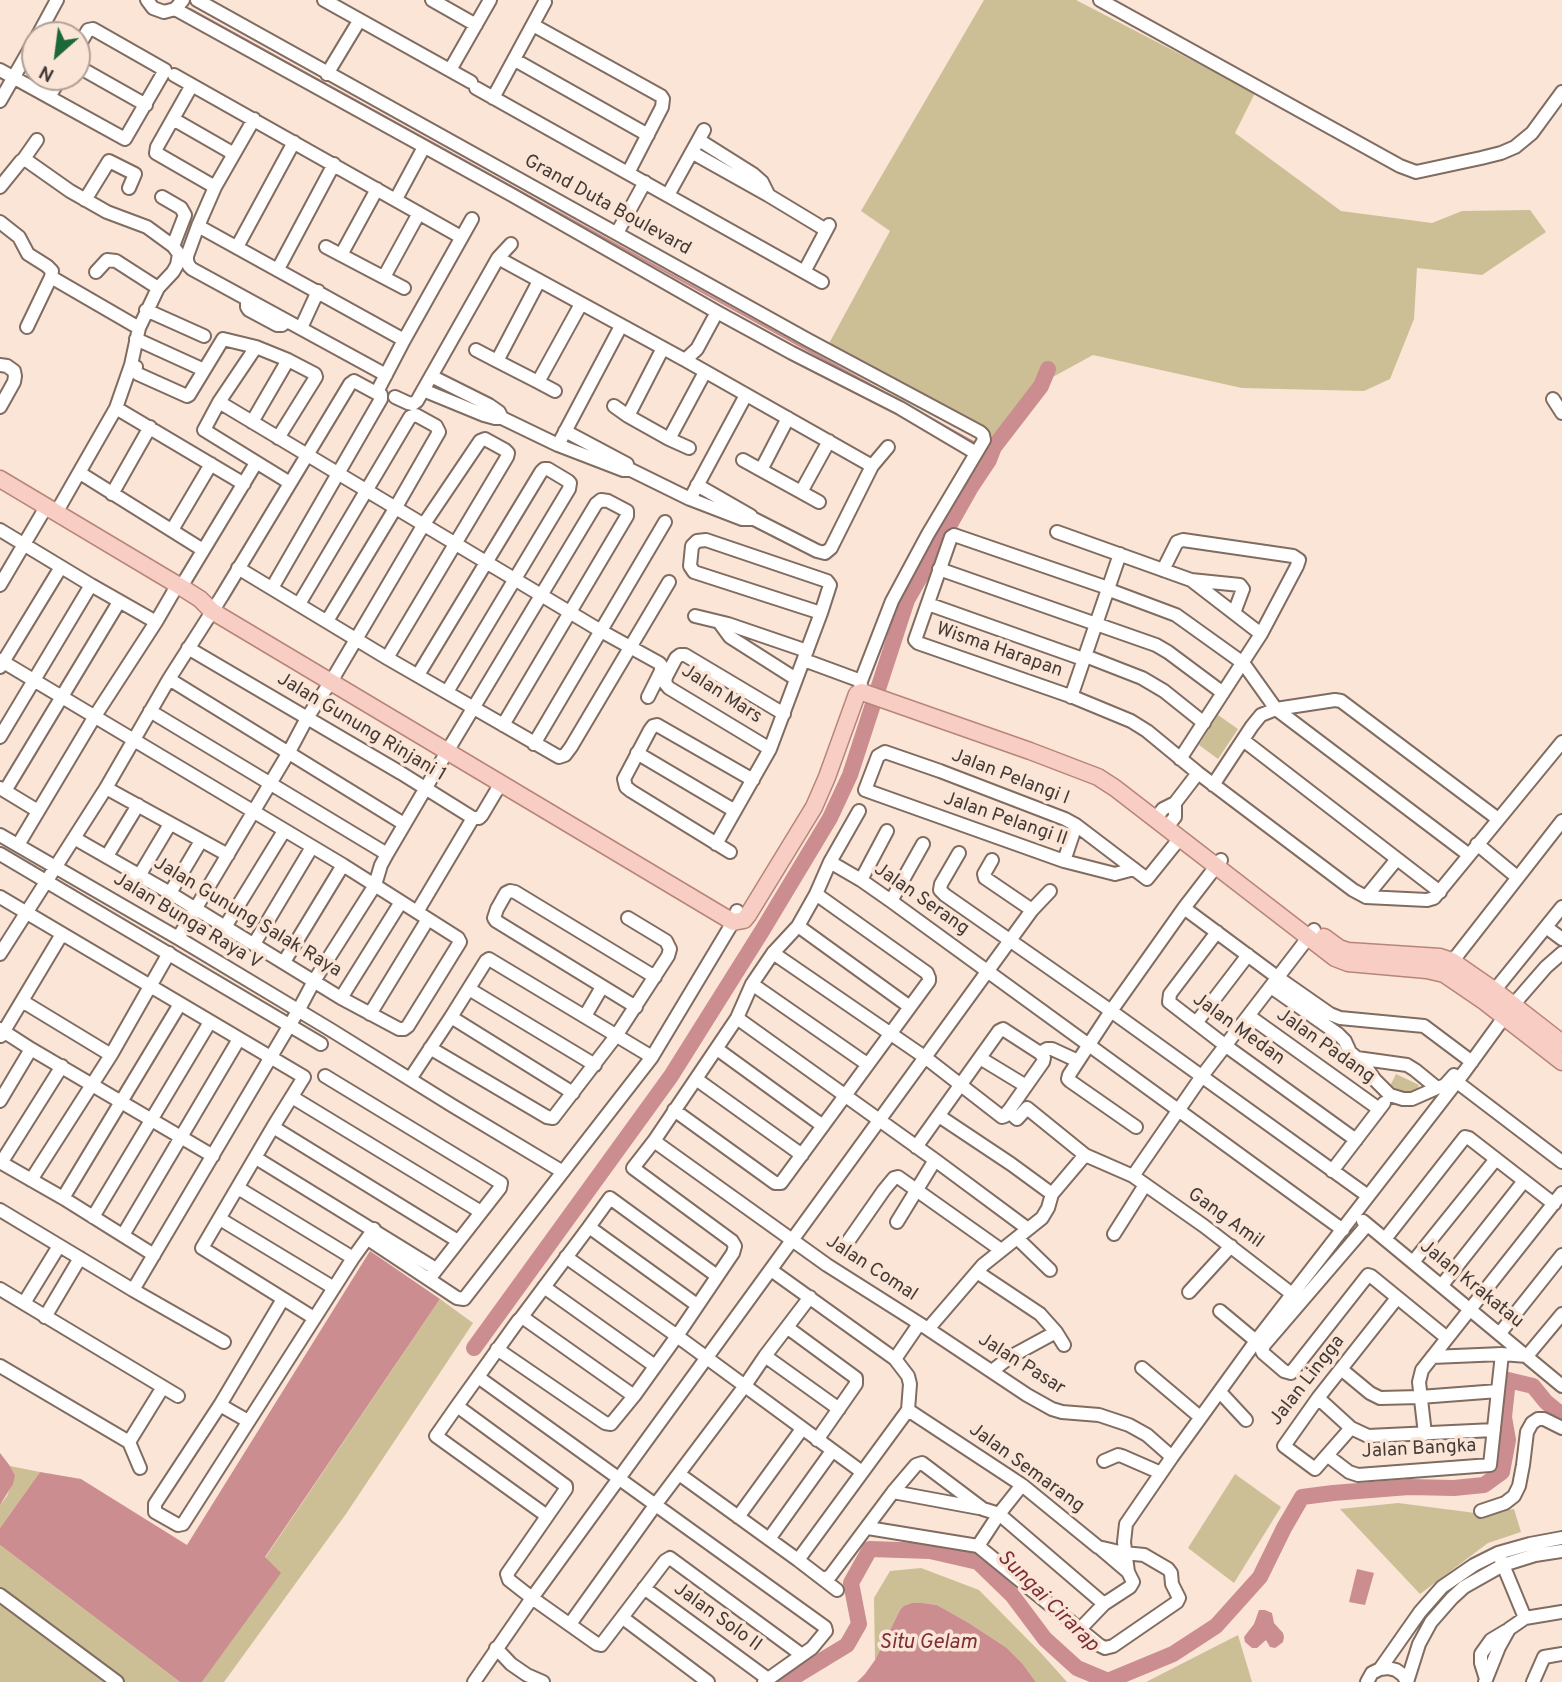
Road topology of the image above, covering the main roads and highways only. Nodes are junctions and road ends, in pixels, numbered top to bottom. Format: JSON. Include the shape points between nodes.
{"nodes":[{"id":1,"x":0,"y":479,"type":"edge"},
{"id":2,"x":449,"y":748,"type":"junction"},
{"id":3,"x":1163,"y":820,"type":"junction"},
{"id":4,"x":1219,"y":863,"type":"junction"},
{"id":5,"x":735,"y":916,"type":"junction"},
{"id":6,"x":1508,"y":1011,"type":"junction"},
{"id":7,"x":1562,"y":1043,"type":"edge"},
{"id":8,"x":1562,"y":1062,"type":"edge"}],
"edges":[{"from":1,"to":2,"type":"main road"},
{"from":2,"to":5,"type":"main road","via":[[501,783]]},
{"from":2,"to":5,"type":"main road"},
{"from":3,"to":4,"type":"main road"},
{"from":3,"to":4,"type":"main road","via":[[1180,838]]},
{"from":3,"to":5,"type":"main road","via":[[1091,773],[858,682],[811,794]]},
{"from":4,"to":6,"type":"main road","via":[[1335,958],[1427,970],[1448,967]]},
{"from":6,"to":7,"type":"main road"},
{"from":6,"to":8,"type":"main road"}]}
